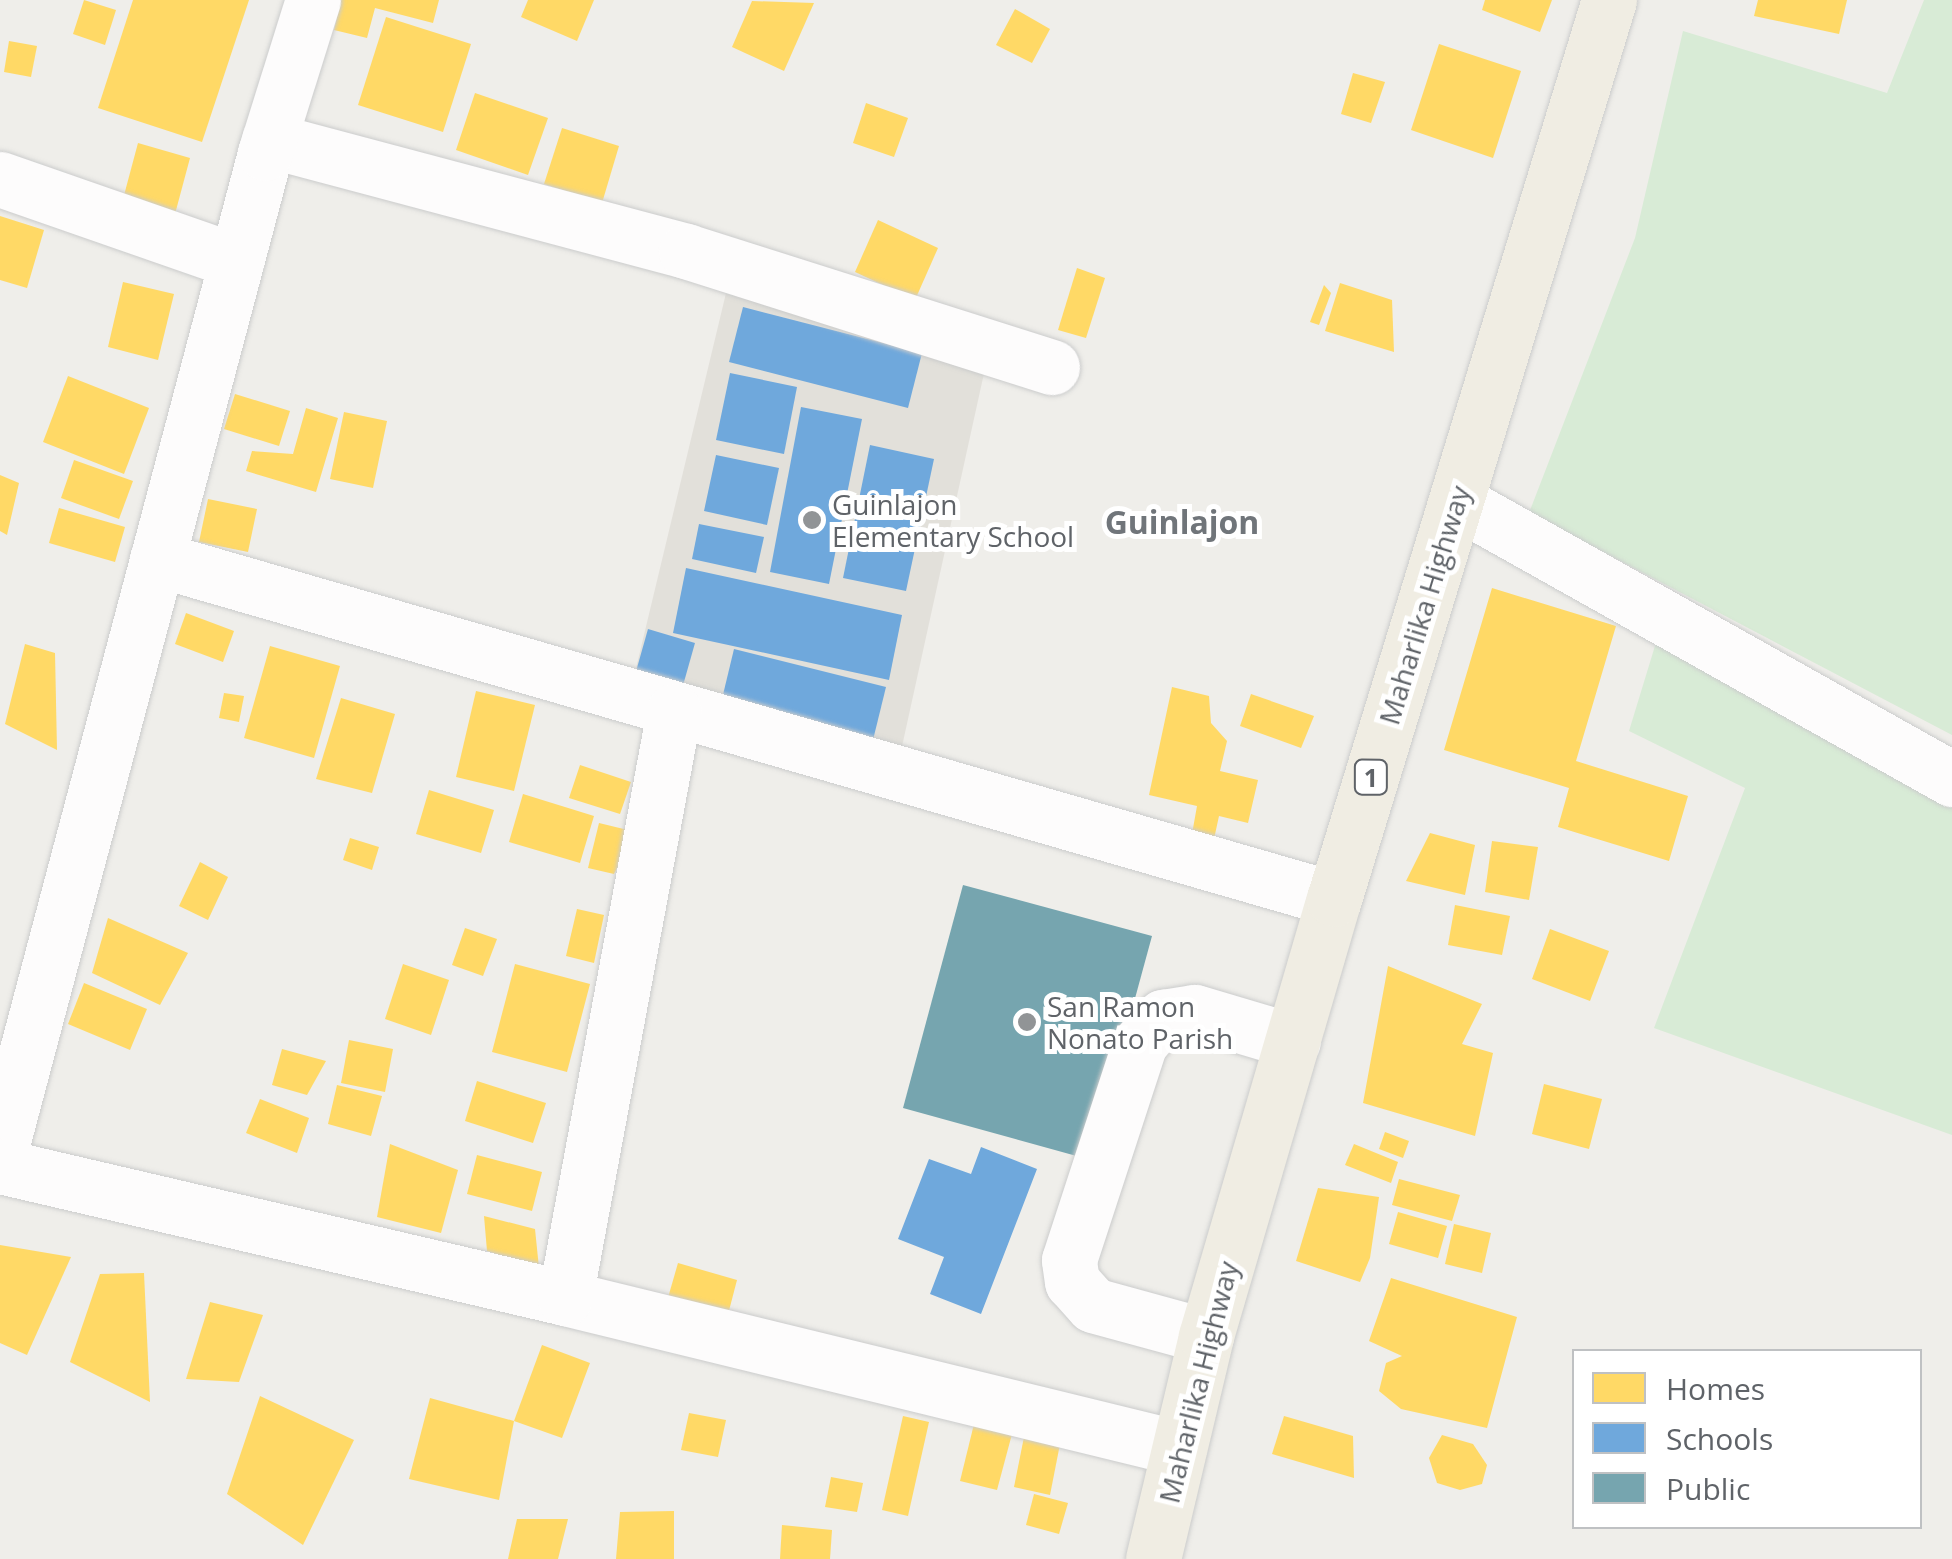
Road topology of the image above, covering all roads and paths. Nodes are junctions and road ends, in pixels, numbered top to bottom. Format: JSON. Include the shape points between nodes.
{"nodes":[{"id":1,"x":313,"y":0,"type":"edge"},
{"id":2,"x":1610,"y":0,"type":"edge"},
{"id":3,"x":269,"y":140,"type":"junction"},
{"id":4,"x":0,"y":178,"type":"edge"},
{"id":5,"x":236,"y":261,"type":"junction"},
{"id":6,"x":1052,"y":367,"type":"dead end"},
{"id":7,"x":1456,"y":502,"type":"junction"},
{"id":8,"x":157,"y":559,"type":"junction"},
{"id":9,"x":674,"y":710,"type":"junction"},
{"id":10,"x":1952,"y":779,"type":"edge"},
{"id":11,"x":1334,"y":899,"type":"junction"},
{"id":12,"x":1293,"y":1041,"type":"junction"},
{"id":13,"x":0,"y":1152,"type":"edge"},
{"id":14,"x":0,"y":1166,"type":"edge"},
{"id":15,"x":565,"y":1298,"type":"junction"},
{"id":16,"x":1206,"y":1336,"type":"junction"},
{"id":17,"x":1179,"y":1448,"type":"junction"},
{"id":18,"x":1153,"y":1559,"type":"edge"}],
"edges":[{"from":1,"to":3,"type":"street"},
{"from":2,"to":7,"type":"highway","name":"Maharlika Highway","number":"1"},
{"from":3,"to":5,"type":"street"},
{"from":3,"to":6,"type":"street","via":[[686,250]]},
{"from":4,"to":5,"type":"street"},
{"from":5,"to":8,"type":"street"},
{"from":7,"to":10,"type":"street"},
{"from":7,"to":11,"type":"highway","name":"Maharlika Highway","number":"1"},
{"from":8,"to":9,"type":"street"},
{"from":8,"to":13,"type":"street"},
{"from":9,"to":11,"type":"street"},
{"from":9,"to":15,"type":"street"},
{"from":11,"to":12,"type":"highway","name":"Maharlika Highway","number":"1"},
{"from":12,"to":16,"type":"highway","name":"Maharlika Highway","number":"1"},
{"from":12,"to":16,"type":"street","via":[[1195,1012],[1163,1017],[1140,1043],[1069,1260],[1072,1282],[1093,1306]]},
{"from":14,"to":15,"type":"street"},
{"from":15,"to":17,"type":"street"},
{"from":16,"to":17,"type":"highway","name":"Maharlika Highway","number":"1"},
{"from":17,"to":18,"type":"highway","name":"Maharlika Highway","number":"1"}]}
